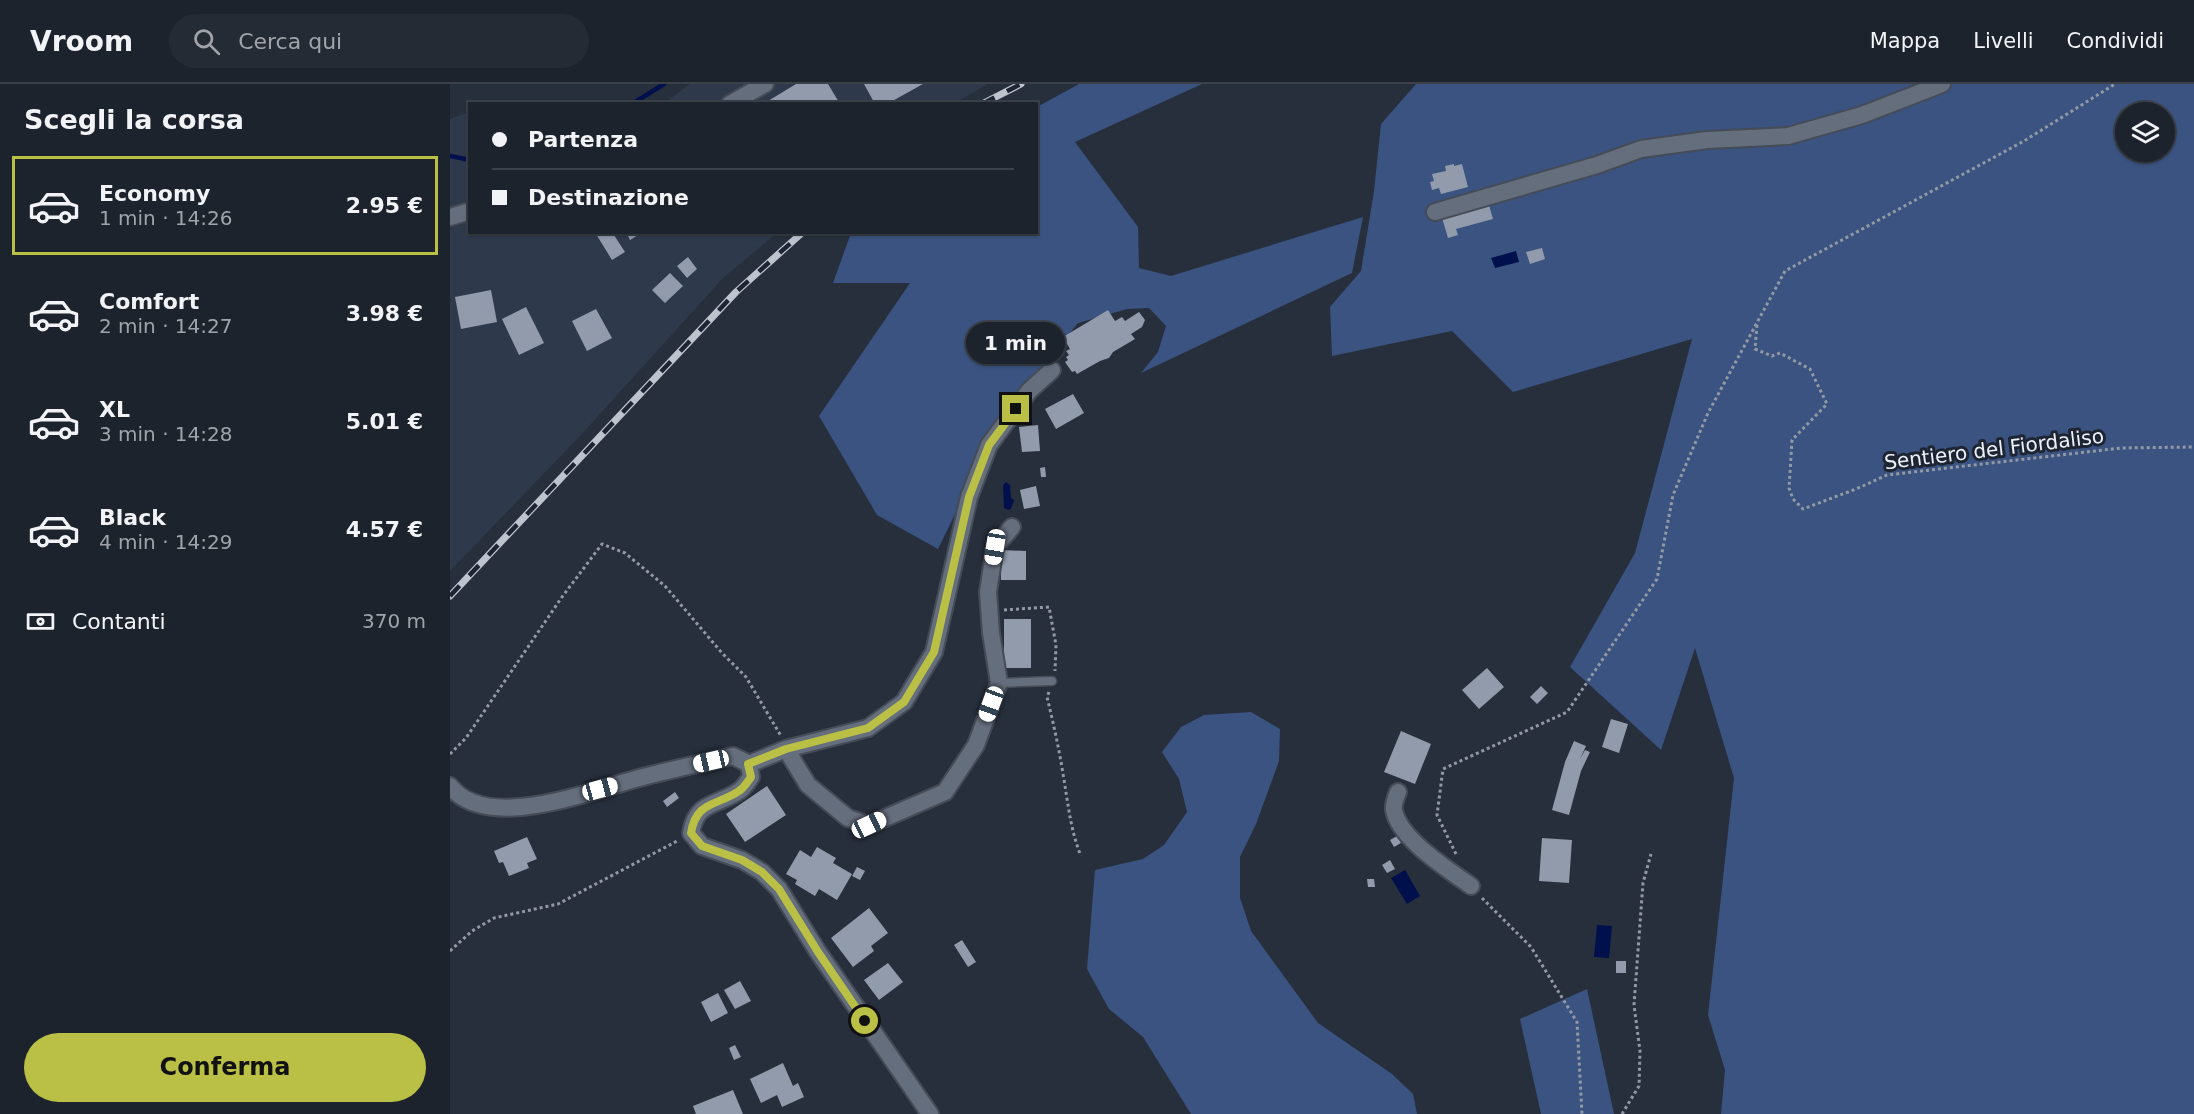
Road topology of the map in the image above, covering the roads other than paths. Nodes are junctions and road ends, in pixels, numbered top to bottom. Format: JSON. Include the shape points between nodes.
{"nodes":[{"id":1,"x":765,"y":84,"type":"edge"},
{"id":2,"x":1942,"y":84,"type":"edge"},
{"id":3,"x":734,"y":102,"type":"edge"},
{"id":4,"x":468,"y":212,"type":"edge"},
{"id":5,"x":1435,"y":212,"type":"dead end"},
{"id":6,"x":450,"y":217,"type":"edge"},
{"id":7,"x":1052,"y":370,"type":"dead end"},
{"id":8,"x":1012,"y":526,"type":"dead end"},
{"id":9,"x":1052,"y":681,"type":"road end"},
{"id":10,"x":999,"y":683,"type":"junction"},
{"id":11,"x":786,"y":749,"type":"junction"},
{"id":12,"x":748,"y":764,"type":"junction"},
{"id":13,"x":450,"y":786,"type":"edge"},
{"id":14,"x":1398,"y":792,"type":"dead end"},
{"id":15,"x":1471,"y":886,"type":"road end"},
{"id":16,"x":930,"y":1114,"type":"edge"}],
"edges":[{"from":1,"to":3,"type":"street"},
{"from":2,"to":5,"type":"street","via":[[1862,115],[1788,136],[1707,140],[1641,149]]},
{"from":4,"to":6,"type":"street"},
{"from":7,"to":11,"type":"street","via":[[1029,391],[989,445],[969,497],[934,652],[904,702],[868,728]]},
{"from":8,"to":10,"type":"street","via":[[995,547],[988,592]]},
{"from":9,"to":10,"type":"lane"},
{"from":10,"to":11,"type":"street","via":[[976,745],[945,792],[869,825],[848,818],[808,785]]},
{"from":11,"to":12,"type":"street"},
{"from":12,"to":13,"type":"street","via":[[733,756],[535,807],[489,807],[467,800]]},
{"from":12,"to":16,"type":"street","via":[[751,777],[740,791],[708,805],[693,820],[691,833],[702,846],[742,860],[762,872],[779,889]]},
{"from":14,"to":15,"type":"street","via":[[1393,809],[1400,824],[1421,850]]}]}
